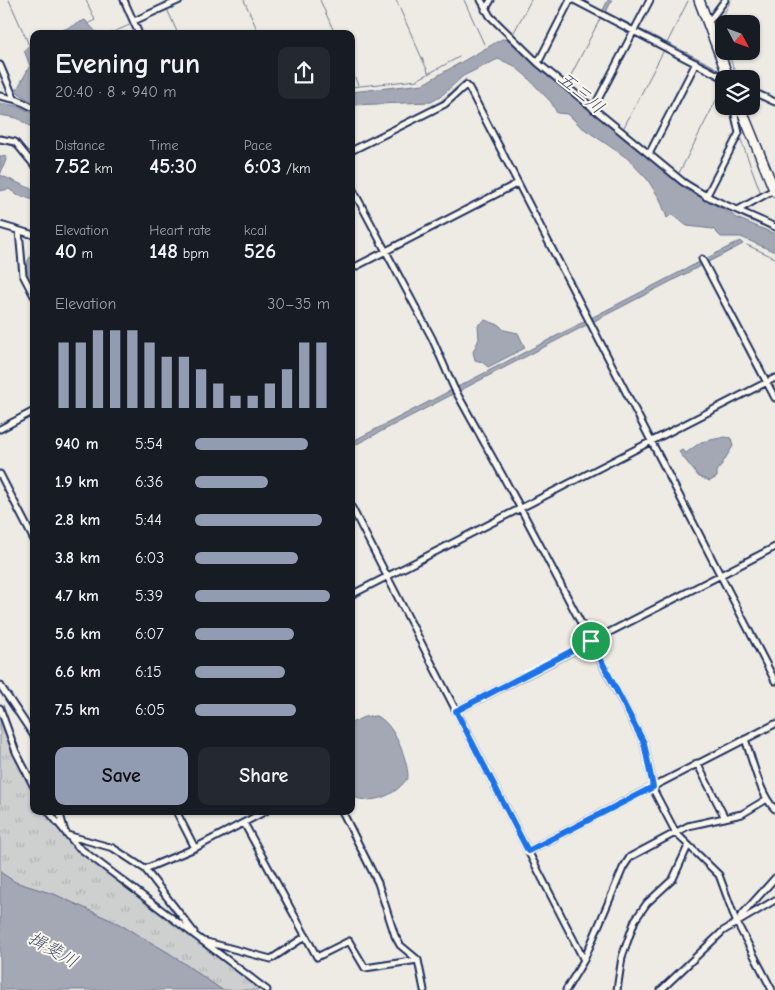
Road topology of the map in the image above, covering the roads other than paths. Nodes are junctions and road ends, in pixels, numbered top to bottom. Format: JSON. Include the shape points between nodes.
{"nodes":[{"id":1,"x":124,"y":0,"type":"edge"},
{"id":2,"x":180,"y":0,"type":"edge"},
{"id":3,"x":481,"y":0,"type":"edge"},
{"id":4,"x":491,"y":0,"type":"edge"},
{"id":5,"x":570,"y":0,"type":"edge"},
{"id":6,"x":574,"y":0,"type":"edge"},
{"id":7,"x":650,"y":0,"type":"edge"},
{"id":8,"x":699,"y":0,"type":"edge"},
{"id":9,"x":725,"y":0,"type":"edge"},
{"id":10,"x":485,"y":10,"type":"junction"},
{"id":11,"x":134,"y":21,"type":"junction"},
{"id":12,"x":708,"y":23,"type":"junction"},
{"id":13,"x":635,"y":29,"type":"junction"},
{"id":14,"x":138,"y":30,"type":"edge"},
{"id":15,"x":696,"y":62,"type":"junction"},
{"id":16,"x":538,"y":63,"type":"junction"},
{"id":17,"x":0,"y":65,"type":"edge"},
{"id":18,"x":726,"y":70,"type":"edge"},
{"id":19,"x":715,"y":73,"type":"edge"},
{"id":20,"x":760,"y":95,"type":"edge"},
{"id":21,"x":0,"y":96,"type":"edge"},
{"id":22,"x":14,"y":98,"type":"junction"},
{"id":23,"x":775,"y":102,"type":"edge"},
{"id":24,"x":30,"y":106,"type":"edge"},
{"id":25,"x":593,"y":109,"type":"junction"},
{"id":26,"x":735,"y":115,"type":"edge"},
{"id":27,"x":743,"y":115,"type":"edge"},
{"id":28,"x":0,"y":139,"type":"edge"},
{"id":29,"x":355,"y":149,"type":"edge"},
{"id":30,"x":649,"y":154,"type":"junction"},
{"id":31,"x":30,"y":160,"type":"edge"},
{"id":32,"x":518,"y":184,"type":"junction"},
{"id":33,"x":774,"y":190,"type":"edge"},
{"id":34,"x":355,"y":193,"type":"edge"},
{"id":35,"x":706,"y":197,"type":"junction"},
{"id":36,"x":738,"y":210,"type":"junction"},
{"id":37,"x":0,"y":225,"type":"edge"},
{"id":38,"x":775,"y":226,"type":"edge"},
{"id":39,"x":19,"y":231,"type":"junction"},
{"id":40,"x":30,"y":234,"type":"edge"},
{"id":41,"x":387,"y":251,"type":"junction"},
{"id":42,"x":703,"y":261,"type":"dead end"},
{"id":43,"x":355,"y":267,"type":"edge"},
{"id":44,"x":30,"y":288,"type":"edge"},
{"id":45,"x":775,"y":378,"type":"edge"},
{"id":46,"x":767,"y":382,"type":"junction"},
{"id":47,"x":775,"y":398,"type":"edge"},
{"id":48,"x":30,"y":413,"type":"edge"},
{"id":49,"x":0,"y":428,"type":"edge"},
{"id":50,"x":651,"y":442,"type":"junction"},
{"id":51,"x":0,"y":474,"type":"edge"},
{"id":52,"x":521,"y":508,"type":"junction"},
{"id":53,"x":355,"y":514,"type":"edge"},
{"id":54,"x":30,"y":532,"type":"edge"},
{"id":55,"x":775,"y":547,"type":"edge"},
{"id":56,"x":720,"y":575,"type":"junction"},
{"id":57,"x":387,"y":577,"type":"junction"},
{"id":58,"x":355,"y":593,"type":"edge"},
{"id":59,"x":591,"y":641,"type":"junction"},
{"id":60,"x":775,"y":681,"type":"edge"},
{"id":61,"x":0,"y":685,"type":"edge"},
{"id":62,"x":0,"y":708,"type":"edge"},
{"id":63,"x":456,"y":711,"type":"junction"},
{"id":64,"x":775,"y":724,"type":"edge"},
{"id":65,"x":30,"y":730,"type":"edge"},
{"id":66,"x":745,"y":739,"type":"junction"},
{"id":67,"x":697,"y":763,"type":"junction"},
{"id":68,"x":30,"y":779,"type":"edge"},
{"id":69,"x":653,"y":787,"type":"junction"},
{"id":70,"x":767,"y":799,"type":"junction"},
{"id":71,"x":775,"y":809,"type":"edge"},
{"id":72,"x":51,"y":815,"type":"edge"},
{"id":73,"x":61,"y":815,"type":"edge"},
{"id":74,"x":178,"y":815,"type":"edge"},
{"id":75,"x":259,"y":815,"type":"edge"},
{"id":76,"x":344,"y":815,"type":"edge"},
{"id":77,"x":726,"y":818,"type":"junction"},
{"id":78,"x":244,"y":823,"type":"junction"},
{"id":79,"x":676,"y":833,"type":"junction"},
{"id":80,"x":66,"y":835,"type":"junction"},
{"id":81,"x":688,"y":846,"type":"junction"},
{"id":82,"x":195,"y":848,"type":"junction"},
{"id":83,"x":528,"y":851,"type":"junction"},
{"id":84,"x":145,"y":869,"type":"junction"},
{"id":85,"x":775,"y":878,"type":"edge"},
{"id":86,"x":775,"y":900,"type":"edge"},
{"id":87,"x":736,"y":921,"type":"junction"},
{"id":88,"x":306,"y":936,"type":"junction"},
{"id":89,"x":199,"y":939,"type":"junction"},
{"id":90,"x":418,"y":960,"type":"junction"},
{"id":91,"x":584,"y":960,"type":"junction"},
{"id":92,"x":267,"y":990,"type":"edge"},
{"id":93,"x":424,"y":990,"type":"edge"},
{"id":94,"x":566,"y":990,"type":"edge"},
{"id":95,"x":618,"y":990,"type":"edge"},
{"id":96,"x":661,"y":990,"type":"edge"},
{"id":97,"x":772,"y":990,"type":"edge"}],
"edges":[{"from":1,"to":11,"type":"street"},
{"from":2,"to":11,"type":"street"},
{"from":3,"to":10,"type":"street"},
{"from":4,"to":10,"type":"street"},
{"from":5,"to":16,"type":"street"},
{"from":6,"to":13,"type":"street"},
{"from":7,"to":13,"type":"street"},
{"from":8,"to":12,"type":"highway"},
{"from":9,"to":12,"type":"street"},
{"from":10,"to":16,"type":"street"},
{"from":11,"to":14,"type":"street"},
{"from":12,"to":18,"type":"highway"},
{"from":13,"to":15,"type":"street"},
{"from":13,"to":25,"type":"street"},
{"from":15,"to":19,"type":"street"},
{"from":15,"to":30,"type":"street"},
{"from":16,"to":25,"type":"street"},
{"from":17,"to":22,"type":"street"},
{"from":20,"to":23,"type":"street"},
{"from":21,"to":22,"type":"street"},
{"from":22,"to":24,"type":"street"},
{"from":25,"to":30,"type":"street"},
{"from":26,"to":35,"type":"street","via":[[739,134]]},
{"from":27,"to":33,"type":"highway"},
{"from":28,"to":31,"type":"street","via":[[15,142]]},
{"from":29,"to":32,"type":"street","via":[[445,104],[466,85]]},
{"from":30,"to":35,"type":"street"},
{"from":32,"to":41,"type":"street"},
{"from":32,"to":50,"type":"street"},
{"from":33,"to":36,"type":"street"},
{"from":34,"to":41,"type":"street"},
{"from":35,"to":36,"type":"street"},
{"from":36,"to":38,"type":"street"},
{"from":37,"to":39,"type":"street"},
{"from":39,"to":40,"type":"street"},
{"from":39,"to":44,"type":"street","via":[[23,275]]},
{"from":41,"to":43,"type":"street"},
{"from":41,"to":52,"type":"street","via":[[455,390]]},
{"from":42,"to":46,"type":"street"},
{"from":45,"to":46,"type":"street"},
{"from":46,"to":47,"type":"street"},
{"from":46,"to":50,"type":"street"},
{"from":48,"to":49,"type":"street"},
{"from":50,"to":52,"type":"street"},
{"from":50,"to":56,"type":"street"},
{"from":51,"to":54,"type":"street"},
{"from":52,"to":57,"type":"street"},
{"from":52,"to":59,"type":"street"},
{"from":53,"to":57,"type":"street"},
{"from":55,"to":56,"type":"street"},
{"from":56,"to":59,"type":"street"},
{"from":56,"to":60,"type":"street"},
{"from":57,"to":58,"type":"street"},
{"from":57,"to":63,"type":"street"},
{"from":59,"to":63,"type":"street"},
{"from":59,"to":69,"type":"street","via":[[644,743]]},
{"from":61,"to":65,"type":"street"},
{"from":62,"to":68,"type":"street"},
{"from":63,"to":83,"type":"street"},
{"from":64,"to":66,"type":"street"},
{"from":66,"to":67,"type":"street"},
{"from":66,"to":70,"type":"street"},
{"from":67,"to":69,"type":"street"},
{"from":67,"to":77,"type":"street"},
{"from":69,"to":79,"type":"street"},
{"from":69,"to":83,"type":"street"},
{"from":70,"to":71,"type":"street"},
{"from":70,"to":77,"type":"street","via":[[742,814]]},
{"from":72,"to":80,"type":"street"},
{"from":73,"to":80,"type":"street"},
{"from":74,"to":82,"type":"street"},
{"from":75,"to":78,"type":"street"},
{"from":76,"to":90,"type":"street","via":[[378,883],[395,936],[400,945]]},
{"from":77,"to":79,"type":"street","via":[[688,826]]},
{"from":78,"to":82,"type":"street"},
{"from":78,"to":88,"type":"street"},
{"from":79,"to":81,"type":"street"},
{"from":79,"to":91,"type":"street","via":[[627,860]]},
{"from":80,"to":84,"type":"street","via":[[113,848]]},
{"from":80,"to":89,"type":"street"},
{"from":81,"to":87,"type":"street","via":[[719,875]]},
{"from":81,"to":95,"type":"street","via":[[673,879],[647,903],[635,920],[622,957]]},
{"from":82,"to":84,"type":"street"},
{"from":83,"to":91,"type":"street"},
{"from":84,"to":89,"type":"street"},
{"from":85,"to":87,"type":"street"},
{"from":86,"to":87,"type":"street"},
{"from":87,"to":96,"type":"street"},
{"from":87,"to":97,"type":"street"},
{"from":88,"to":89,"type":"street","via":[[271,959]]},
{"from":88,"to":90,"type":"street","via":[[317,957],[349,941],[365,968]]},
{"from":89,"to":92,"type":"street"},
{"from":90,"to":93,"type":"street"},
{"from":91,"to":94,"type":"street"}]}
